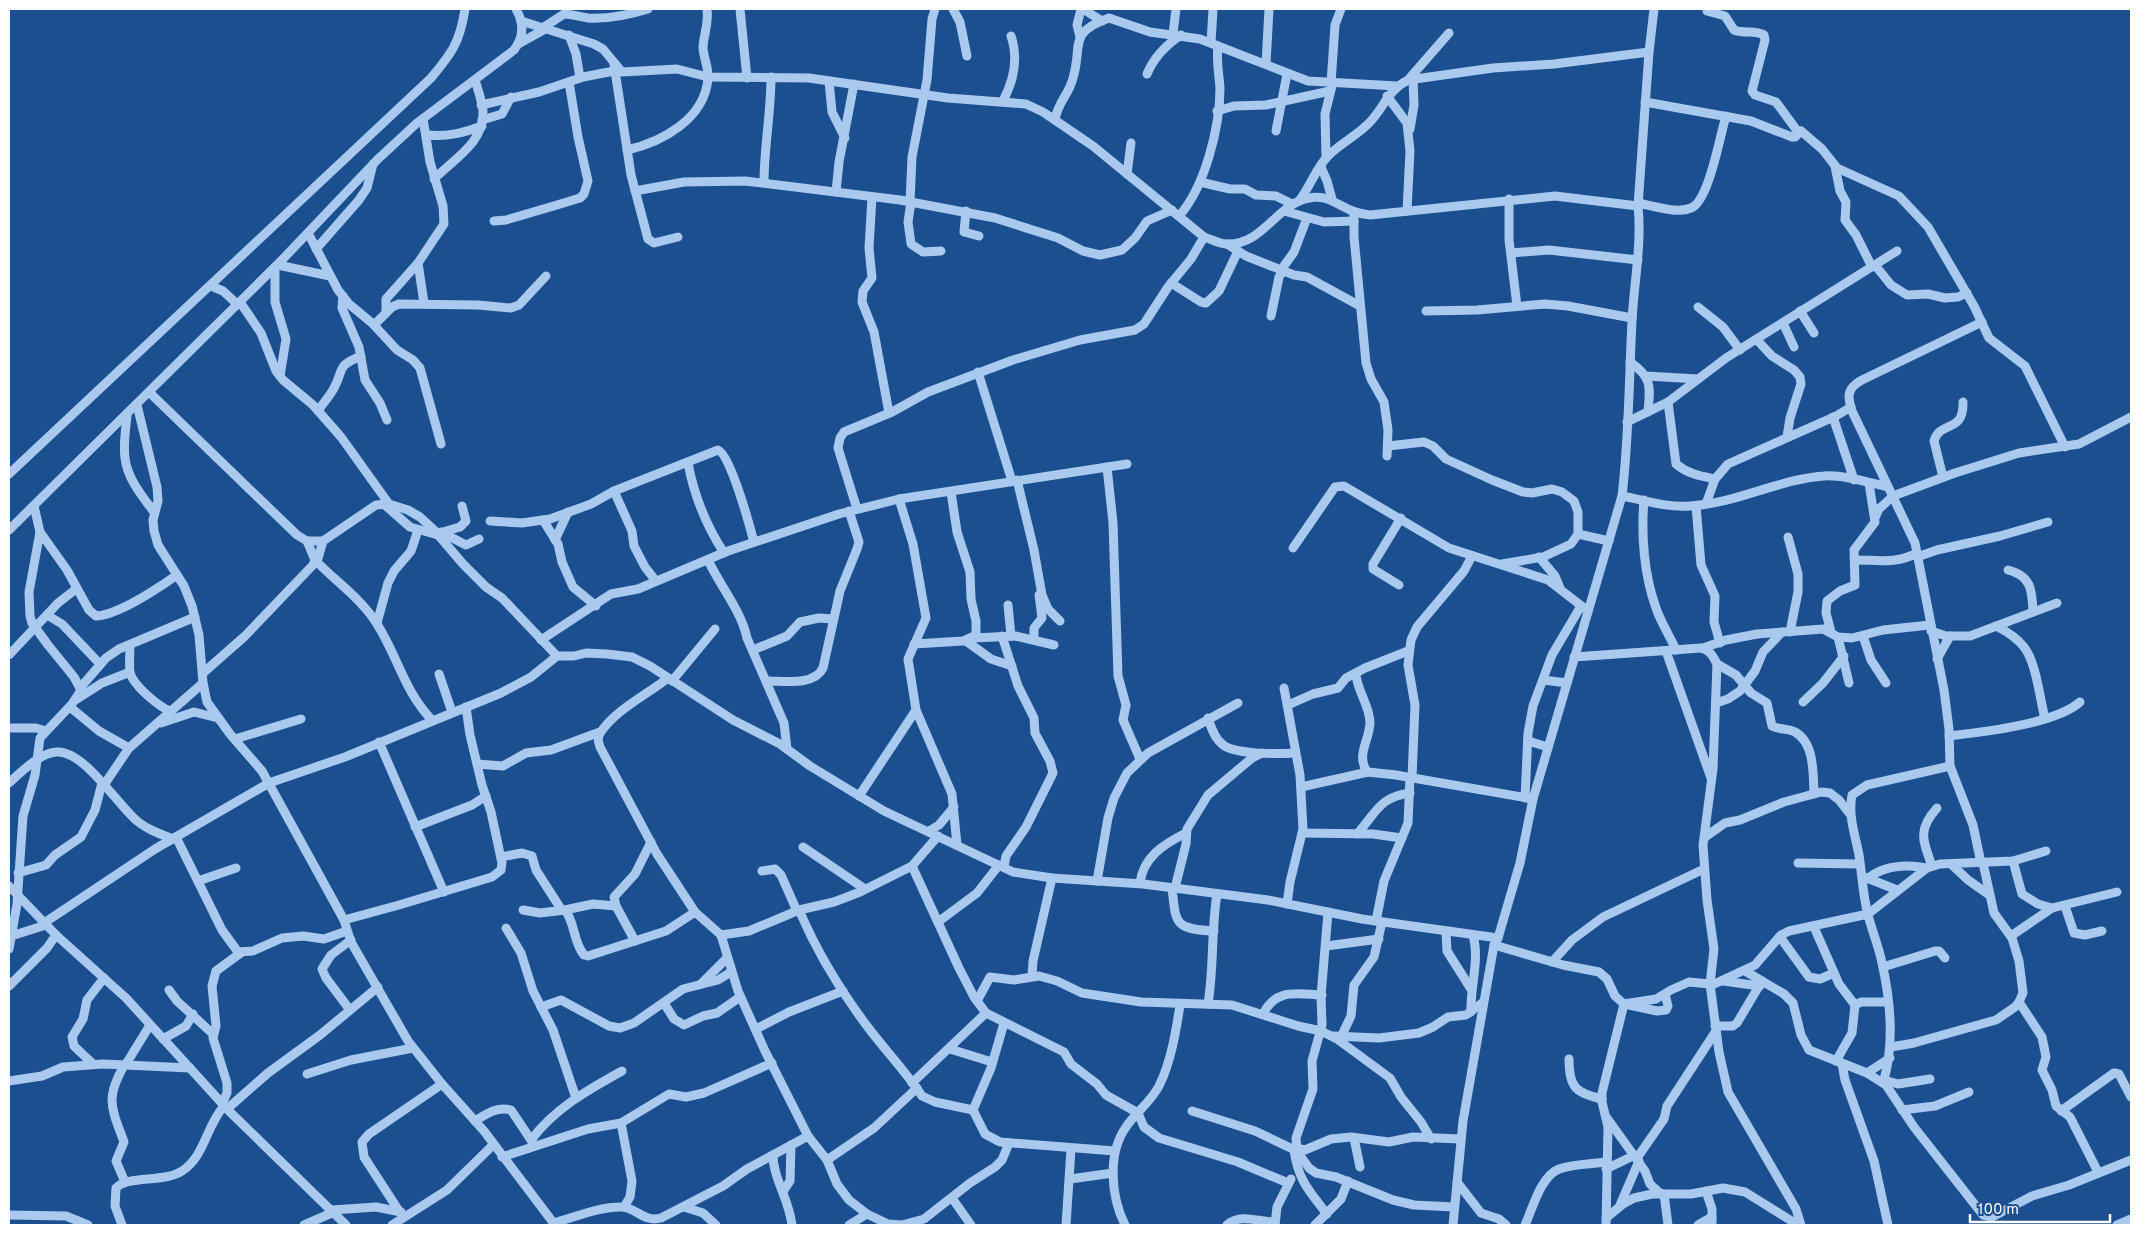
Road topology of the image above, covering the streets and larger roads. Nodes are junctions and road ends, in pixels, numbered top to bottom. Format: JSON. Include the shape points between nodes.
{"nodes":[{"id":1,"x":465,"y":9,"type":"edge"},
{"id":2,"x":516,"y":9,"type":"edge"},
{"id":3,"x":572,"y":9,"type":"edge"},
{"id":4,"x":648,"y":9,"type":"edge"},
{"id":5,"x":707,"y":9,"type":"edge"},
{"id":6,"x":740,"y":9,"type":"edge"},
{"id":7,"x":935,"y":9,"type":"edge"},
{"id":8,"x":953,"y":9,"type":"edge"},
{"id":9,"x":1081,"y":9,"type":"edge"},
{"id":10,"x":1176,"y":9,"type":"edge"},
{"id":11,"x":1213,"y":9,"type":"edge"},
{"id":12,"x":1269,"y":9,"type":"edge"},
{"id":13,"x":1341,"y":9,"type":"edge"},
{"id":14,"x":1654,"y":9,"type":"edge"},
{"id":15,"x":1707,"y":11,"type":"dead end"},
{"id":16,"x":626,"y":12,"type":"edge"},
{"id":17,"x":561,"y":16,"type":"junction"},
{"id":18,"x":521,"y":21,"type":"junction"},
{"id":19,"x":1102,"y":21,"type":"junction"},
{"id":20,"x":545,"y":28,"type":"junction"},
{"id":21,"x":1449,"y":33,"type":"dead end"},
{"id":22,"x":569,"y":35,"type":"junction"},
{"id":23,"x":1177,"y":35,"type":"junction"},
{"id":24,"x":1011,"y":36,"type":"dead end"},
{"id":25,"x":1080,"y":37,"type":"junction"},
{"id":26,"x":518,"y":44,"type":"junction"},
{"id":27,"x":1215,"y":44,"type":"junction"},
{"id":28,"x":1649,"y":52,"type":"junction"},
{"id":29,"x":967,"y":56,"type":"dead end"},
{"id":30,"x":1266,"y":64,"type":"junction"},
{"id":31,"x":614,"y":67,"type":"junction"},
{"id":32,"x":1147,"y":74,"type":"dead end"},
{"id":33,"x":1287,"y":74,"type":"junction"},
{"id":34,"x":708,"y":77,"type":"junction"},
{"id":35,"x":771,"y":77,"type":"junction"},
{"id":36,"x":580,"y":78,"type":"junction"},
{"id":37,"x":748,"y":78,"type":"junction"},
{"id":38,"x":476,"y":80,"type":"junction"},
{"id":39,"x":829,"y":80,"type":"junction"},
{"id":40,"x":1411,"y":80,"type":"junction"},
{"id":41,"x":569,"y":82,"type":"junction"},
{"id":42,"x":854,"y":84,"type":"junction"},
{"id":43,"x":1331,"y":86,"type":"junction"},
{"id":44,"x":1397,"y":86,"type":"junction"},
{"id":45,"x":925,"y":94,"type":"junction"},
{"id":46,"x":1387,"y":96,"type":"junction"},
{"id":47,"x":511,"y":97,"type":"junction"},
{"id":48,"x":1282,"y":100,"type":"junction"},
{"id":49,"x":1003,"y":101,"type":"junction"},
{"id":50,"x":1645,"y":102,"type":"junction"},
{"id":51,"x":482,"y":105,"type":"junction"},
{"id":52,"x":1217,"y":111,"type":"junction"},
{"id":53,"x":1726,"y":116,"type":"junction"},
{"id":54,"x":423,"y":119,"type":"junction"},
{"id":55,"x":1055,"y":120,"type":"junction"},
{"id":56,"x":482,"y":123,"type":"junction"},
{"id":57,"x":1276,"y":130,"type":"dead end"},
{"id":58,"x":1798,"y":132,"type":"junction"},
{"id":59,"x":1408,"y":134,"type":"junction"},
{"id":60,"x":427,"y":135,"type":"junction"},
{"id":61,"x":845,"y":138,"type":"junction"},
{"id":62,"x":1131,"y":143,"type":"dead end"},
{"id":63,"x":626,"y":150,"type":"junction"},
{"id":64,"x":1326,"y":157,"type":"junction"},
{"id":65,"x":374,"y":163,"type":"junction"},
{"id":66,"x":1835,"y":166,"type":"junction"},
{"id":67,"x":1321,"y":167,"type":"junction"},
{"id":68,"x":1127,"y":174,"type":"junction"},
{"id":69,"x":434,"y":179,"type":"junction"},
{"id":70,"x":1200,"y":182,"type":"junction"},
{"id":71,"x":764,"y":183,"type":"junction"},
{"id":72,"x":635,"y":190,"type":"junction"},
{"id":73,"x":836,"y":192,"type":"junction"},
{"id":74,"x":872,"y":197,"type":"junction"},
{"id":75,"x":1332,"y":199,"type":"junction"},
{"id":76,"x":1509,"y":199,"type":"junction"},
{"id":77,"x":1299,"y":201,"type":"junction"},
{"id":78,"x":911,"y":202,"type":"junction"},
{"id":79,"x":1638,"y":205,"type":"junction"},
{"id":80,"x":966,"y":211,"type":"junction"},
{"id":81,"x":1284,"y":211,"type":"junction"},
{"id":82,"x":1407,"y":211,"type":"junction"},
{"id":83,"x":1176,"y":213,"type":"junction"},
{"id":84,"x":1354,"y":216,"type":"junction"},
{"id":85,"x":1304,"y":217,"type":"junction"},
{"id":86,"x":494,"y":221,"type":"dead end"},
{"id":87,"x":308,"y":233,"type":"junction"},
{"id":88,"x":979,"y":236,"type":"dead end"},
{"id":89,"x":678,"y":237,"type":"dead end"},
{"id":90,"x":1204,"y":237,"type":"junction"},
{"id":91,"x":1227,"y":244,"type":"junction"},
{"id":92,"x":316,"y":249,"type":"junction"},
{"id":93,"x":1238,"y":251,"type":"junction"},
{"id":94,"x":1897,"y":251,"type":"dead end"},
{"id":95,"x":941,"y":252,"type":"dead end"},
{"id":96,"x":1511,"y":253,"type":"junction"},
{"id":97,"x":1638,"y":260,"type":"junction"},
{"id":98,"x":418,"y":263,"type":"junction"},
{"id":99,"x":277,"y":266,"type":"junction"},
{"id":100,"x":1873,"y":266,"type":"junction"},
{"id":101,"x":1282,"y":270,"type":"junction"},
{"id":102,"x":330,"y":276,"type":"junction"},
{"id":103,"x":546,"y":276,"type":"dead end"},
{"id":104,"x":1171,"y":283,"type":"junction"},
{"id":105,"x":211,"y":286,"type":"junction"},
{"id":106,"x":1967,"y":293,"type":"junction"},
{"id":107,"x":343,"y":296,"type":"junction"},
{"id":108,"x":239,"y":303,"type":"junction"},
{"id":109,"x":424,"y":303,"type":"junction"},
{"id":110,"x":1360,"y":306,"type":"junction"},
{"id":111,"x":1517,"y":306,"type":"junction"},
{"id":112,"x":1698,"y":307,"type":"dead end"},
{"id":113,"x":1426,"y":311,"type":"dead end"},
{"id":114,"x":1800,"y":311,"type":"junction"},
{"id":115,"x":386,"y":312,"type":"junction"},
{"id":116,"x":1271,"y":316,"type":"dead end"},
{"id":117,"x":1632,"y":318,"type":"junction"},
{"id":118,"x":1982,"y":322,"type":"junction"},
{"id":119,"x":1783,"y":323,"type":"junction"},
{"id":120,"x":374,"y":325,"type":"junction"},
{"id":121,"x":1814,"y":333,"type":"dead end"},
{"id":122,"x":1757,"y":340,"type":"junction"},
{"id":123,"x":1794,"y":347,"type":"dead end"},
{"id":124,"x":1740,"y":350,"type":"junction"},
{"id":125,"x":361,"y":356,"type":"junction"},
{"id":126,"x":1630,"y":362,"type":"junction"},
{"id":127,"x":978,"y":372,"type":"junction"},
{"id":128,"x":280,"y":376,"type":"junction"},
{"id":129,"x":1646,"y":376,"type":"junction"},
{"id":130,"x":1698,"y":379,"type":"junction"},
{"id":131,"x":149,"y":392,"type":"junction"},
{"id":132,"x":1668,"y":402,"type":"junction"},
{"id":133,"x":1963,"y":402,"type":"dead end"},
{"id":134,"x":136,"y":405,"type":"junction"},
{"id":135,"x":1851,"y":407,"type":"junction"},
{"id":136,"x":318,"y":411,"type":"junction"},
{"id":137,"x":1648,"y":412,"type":"junction"},
{"id":138,"x":127,"y":414,"type":"junction"},
{"id":139,"x":889,"y":414,"type":"junction"},
{"id":140,"x":1833,"y":417,"type":"junction"},
{"id":141,"x":2131,"y":417,"type":"edge"},
{"id":142,"x":387,"y":420,"type":"dead end"},
{"id":143,"x":1627,"y":422,"type":"junction"},
{"id":144,"x":1787,"y":437,"type":"junction"},
{"id":145,"x":441,"y":444,"type":"dead end"},
{"id":146,"x":1388,"y":446,"type":"junction"},
{"id":147,"x":2065,"y":447,"type":"junction"},
{"id":148,"x":1387,"y":456,"type":"dead end"},
{"id":149,"x":688,"y":463,"type":"junction"},
{"id":150,"x":1127,"y":464,"type":"dead end"},
{"id":151,"x":1107,"y":467,"type":"junction"},
{"id":152,"x":9,"y":474,"type":"edge"},
{"id":153,"x":1943,"y":477,"type":"junction"},
{"id":154,"x":1715,"y":479,"type":"junction"},
{"id":155,"x":1854,"y":480,"type":"junction"},
{"id":156,"x":1014,"y":481,"type":"junction"},
{"id":157,"x":1868,"y":483,"type":"junction"},
{"id":158,"x":1888,"y":487,"type":"junction"},
{"id":159,"x":614,"y":491,"type":"junction"},
{"id":160,"x":951,"y":492,"type":"junction"},
{"id":161,"x":1622,"y":496,"type":"junction"},
{"id":162,"x":1893,"y":496,"type":"junction"},
{"id":163,"x":899,"y":499,"type":"junction"},
{"id":164,"x":1644,"y":500,"type":"junction"},
{"id":165,"x":1706,"y":504,"type":"junction"},
{"id":166,"x":387,"y":505,"type":"junction"},
{"id":167,"x":34,"y":506,"type":"junction"},
{"id":168,"x":462,"y":506,"type":"dead end"},
{"id":169,"x":1696,"y":506,"type":"junction"},
{"id":170,"x":853,"y":510,"type":"junction"},
{"id":171,"x":154,"y":512,"type":"junction"},
{"id":172,"x":568,"y":512,"type":"junction"},
{"id":173,"x":1401,"y":518,"type":"junction"},
{"id":174,"x":1875,"y":518,"type":"junction"},
{"id":175,"x":543,"y":520,"type":"junction"},
{"id":176,"x":490,"y":521,"type":"dead end"},
{"id":177,"x":2048,"y":522,"type":"dead end"},
{"id":178,"x":9,"y":530,"type":"edge"},
{"id":179,"x":418,"y":530,"type":"junction"},
{"id":180,"x":40,"y":532,"type":"junction"},
{"id":181,"x":438,"y":534,"type":"junction"},
{"id":182,"x":1578,"y":534,"type":"junction"},
{"id":183,"x":1788,"y":537,"type":"dead end"},
{"id":184,"x":479,"y":539,"type":"dead end"},
{"id":185,"x":555,"y":540,"type":"junction"},
{"id":186,"x":1609,"y":540,"type":"junction"},
{"id":187,"x":307,"y":541,"type":"junction"},
{"id":188,"x":323,"y":541,"type":"junction"},
{"id":189,"x":754,"y":542,"type":"junction"},
{"id":190,"x":469,"y":546,"type":"junction"},
{"id":191,"x":1293,"y":548,"type":"dead end"},
{"id":192,"x":724,"y":553,"type":"junction"},
{"id":193,"x":1917,"y":555,"type":"junction"},
{"id":194,"x":1472,"y":556,"type":"junction"},
{"id":195,"x":1539,"y":557,"type":"junction"},
{"id":196,"x":708,"y":560,"type":"junction"},
{"id":197,"x":1855,"y":560,"type":"junction"},
{"id":198,"x":316,"y":561,"type":"junction"},
{"id":199,"x":463,"y":564,"type":"junction"},
{"id":200,"x":1500,"y":564,"type":"junction"},
{"id":201,"x":2008,"y":570,"type":"dead end"},
{"id":202,"x":177,"y":575,"type":"junction"},
{"id":203,"x":656,"y":581,"type":"junction"},
{"id":204,"x":1039,"y":585,"type":"junction"},
{"id":205,"x":1399,"y":585,"type":"dead end"},
{"id":206,"x":1560,"y":588,"type":"junction"},
{"id":207,"x":76,"y":589,"type":"junction"},
{"id":208,"x":2056,"y":603,"type":"dead end"},
{"id":209,"x":1008,"y":605,"type":"dead end"},
{"id":210,"x":596,"y":606,"type":"junction"},
{"id":211,"x":1584,"y":609,"type":"junction"},
{"id":212,"x":2034,"y":612,"type":"junction"},
{"id":213,"x":47,"y":615,"type":"junction"},
{"id":214,"x":195,"y":617,"type":"junction"},
{"id":215,"x":833,"y":619,"type":"junction"},
{"id":216,"x":1060,"y":621,"type":"dead end"},
{"id":217,"x":377,"y":623,"type":"junction"},
{"id":218,"x":1996,"y":626,"type":"junction"},
{"id":219,"x":36,"y":628,"type":"junction"},
{"id":220,"x":1931,"y":628,"type":"junction"},
{"id":221,"x":715,"y":629,"type":"dead end"},
{"id":222,"x":1786,"y":632,"type":"junction"},
{"id":223,"x":1834,"y":634,"type":"junction"},
{"id":224,"x":1007,"y":636,"type":"junction"},
{"id":225,"x":1863,"y":636,"type":"junction"},
{"id":226,"x":1950,"y":636,"type":"junction"},
{"id":227,"x":970,"y":639,"type":"junction"},
{"id":228,"x":1034,"y":639,"type":"junction"},
{"id":229,"x":541,"y":640,"type":"junction"},
{"id":230,"x":1720,"y":643,"type":"junction"},
{"id":231,"x":914,"y":644,"type":"junction"},
{"id":232,"x":130,"y":645,"type":"junction"},
{"id":233,"x":1054,"y":645,"type":"dead end"},
{"id":234,"x":1703,"y":648,"type":"junction"},
{"id":235,"x":753,"y":650,"type":"junction"},
{"id":236,"x":1676,"y":650,"type":"junction"},
{"id":237,"x":1666,"y":651,"type":"junction"},
{"id":238,"x":1408,"y":652,"type":"junction"},
{"id":239,"x":9,"y":655,"type":"edge"},
{"id":240,"x":557,"y":656,"type":"junction"},
{"id":241,"x":1844,"y":656,"type":"junction"},
{"id":242,"x":1574,"y":657,"type":"junction"},
{"id":243,"x":1937,"y":658,"type":"junction"},
{"id":244,"x":100,"y":664,"type":"junction"},
{"id":245,"x":1717,"y":664,"type":"junction"},
{"id":246,"x":1012,"y":666,"type":"junction"},
{"id":247,"x":130,"y":672,"type":"junction"},
{"id":248,"x":203,"y":673,"type":"junction"},
{"id":249,"x":1356,"y":673,"type":"junction"},
{"id":250,"x":439,"y":674,"type":"dead end"},
{"id":251,"x":670,"y":679,"type":"junction"},
{"id":252,"x":1543,"y":680,"type":"junction"},
{"id":253,"x":767,"y":681,"type":"junction"},
{"id":254,"x":1886,"y":682,"type":"dead end"},
{"id":255,"x":203,"y":683,"type":"junction"},
{"id":256,"x":1567,"y":683,"type":"junction"},
{"id":257,"x":1849,"y":683,"type":"dead end"},
{"id":258,"x":1745,"y":685,"type":"junction"},
{"id":259,"x":80,"y":688,"type":"junction"},
{"id":260,"x":1284,"y":688,"type":"dead end"},
{"id":261,"x":1238,"y":702,"type":"dead end"},
{"id":262,"x":1803,"y":702,"type":"dead end"},
{"id":263,"x":2080,"y":702,"type":"dead end"},
{"id":264,"x":73,"y":703,"type":"junction"},
{"id":265,"x":1716,"y":703,"type":"junction"},
{"id":266,"x":1288,"y":705,"type":"junction"},
{"id":267,"x":466,"y":707,"type":"junction"},
{"id":268,"x":916,"y":710,"type":"junction"},
{"id":269,"x":170,"y":711,"type":"junction"},
{"id":270,"x":452,"y":712,"type":"junction"},
{"id":271,"x":218,"y":718,"type":"junction"},
{"id":272,"x":1208,"y":718,"type":"junction"},
{"id":273,"x":301,"y":719,"type":"dead end"},
{"id":274,"x":2045,"y":719,"type":"junction"},
{"id":275,"x":432,"y":720,"type":"junction"},
{"id":276,"x":156,"y":724,"type":"junction"},
{"id":277,"x":9,"y":728,"type":"edge"},
{"id":278,"x":46,"y":731,"type":"junction"},
{"id":279,"x":600,"y":732,"type":"junction"},
{"id":280,"x":1949,"y":736,"type":"junction"},
{"id":281,"x":235,"y":739,"type":"junction"},
{"id":282,"x":1528,"y":741,"type":"junction"},
{"id":283,"x":379,"y":742,"type":"junction"},
{"id":284,"x":1548,"y":747,"type":"junction"},
{"id":285,"x":129,"y":748,"type":"junction"},
{"id":286,"x":787,"y":749,"type":"junction"},
{"id":287,"x":1262,"y":753,"type":"junction"},
{"id":288,"x":1295,"y":753,"type":"junction"},
{"id":289,"x":1140,"y":759,"type":"junction"},
{"id":290,"x":36,"y":761,"type":"junction"},
{"id":291,"x":477,"y":764,"type":"junction"},
{"id":292,"x":1950,"y":766,"type":"junction"},
{"id":293,"x":1366,"y":772,"type":"junction"},
{"id":294,"x":1411,"y":777,"type":"junction"},
{"id":295,"x":1712,"y":780,"type":"junction"},
{"id":296,"x":9,"y":783,"type":"edge"},
{"id":297,"x":269,"y":783,"type":"junction"},
{"id":298,"x":103,"y":784,"type":"junction"},
{"id":299,"x":1301,"y":787,"type":"junction"},
{"id":300,"x":1410,"y":793,"type":"junction"},
{"id":301,"x":1814,"y":794,"type":"junction"},
{"id":302,"x":486,"y":796,"type":"junction"},
{"id":303,"x":859,"y":796,"type":"junction"},
{"id":304,"x":1529,"y":799,"type":"junction"},
{"id":305,"x":954,"y":807,"type":"junction"},
{"id":306,"x":1937,"y":808,"type":"dead end"},
{"id":307,"x":1850,"y":815,"type":"junction"},
{"id":308,"x":415,"y":827,"type":"junction"},
{"id":309,"x":929,"y":831,"type":"junction"},
{"id":310,"x":1186,"y":833,"type":"junction"},
{"id":311,"x":1302,"y":833,"type":"junction"},
{"id":312,"x":1357,"y":834,"type":"junction"},
{"id":313,"x":938,"y":836,"type":"junction"},
{"id":314,"x":1705,"y":837,"type":"junction"},
{"id":315,"x":175,"y":838,"type":"junction"},
{"id":316,"x":1402,"y":838,"type":"junction"},
{"id":317,"x":651,"y":842,"type":"junction"},
{"id":318,"x":957,"y":845,"type":"junction"},
{"id":319,"x":803,"y":847,"type":"dead end"},
{"id":320,"x":2046,"y":851,"type":"dead end"},
{"id":321,"x":501,"y":857,"type":"junction"},
{"id":322,"x":2013,"y":861,"type":"junction"},
{"id":323,"x":1798,"y":863,"type":"dead end"},
{"id":324,"x":1982,"y":863,"type":"junction"},
{"id":325,"x":1860,"y":864,"type":"junction"},
{"id":326,"x":1951,"y":864,"type":"junction"},
{"id":327,"x":912,"y":866,"type":"junction"},
{"id":328,"x":1001,"y":866,"type":"junction"},
{"id":329,"x":1930,"y":867,"type":"junction"},
{"id":330,"x":236,"y":868,"type":"dead end"},
{"id":331,"x":1704,"y":869,"type":"junction"},
{"id":332,"x":762,"y":871,"type":"dead end"},
{"id":333,"x":18,"y":873,"type":"junction"},
{"id":334,"x":1052,"y":878,"type":"junction"},
{"id":335,"x":1865,"y":878,"type":"junction"},
{"id":336,"x":1097,"y":880,"type":"junction"},
{"id":337,"x":198,"y":881,"type":"junction"},
{"id":338,"x":1140,"y":883,"type":"junction"},
{"id":339,"x":9,"y":886,"type":"edge"},
{"id":340,"x":1173,"y":888,"type":"junction"},
{"id":341,"x":865,"y":889,"type":"junction"},
{"id":342,"x":1897,"y":890,"type":"junction"},
{"id":343,"x":444,"y":892,"type":"junction"},
{"id":344,"x":2117,"y":892,"type":"dead end"},
{"id":345,"x":17,"y":894,"type":"junction"},
{"id":346,"x":1217,"y":894,"type":"junction"},
{"id":347,"x":1988,"y":894,"type":"junction"},
{"id":348,"x":1287,"y":904,"type":"junction"},
{"id":349,"x":616,"y":906,"type":"junction"},
{"id":350,"x":2065,"y":906,"type":"junction"},
{"id":351,"x":2052,"y":908,"type":"junction"},
{"id":352,"x":523,"y":910,"type":"dead end"},
{"id":353,"x":563,"y":910,"type":"junction"},
{"id":354,"x":798,"y":910,"type":"junction"},
{"id":355,"x":695,"y":912,"type":"junction"},
{"id":356,"x":1328,"y":912,"type":"junction"},
{"id":357,"x":1868,"y":914,"type":"junction"},
{"id":358,"x":344,"y":920,"type":"junction"},
{"id":359,"x":938,"y":922,"type":"junction"},
{"id":360,"x":1379,"y":922,"type":"junction"},
{"id":361,"x":45,"y":924,"type":"junction"},
{"id":362,"x":1814,"y":927,"type":"junction"},
{"id":363,"x":506,"y":928,"type":"dead end"},
{"id":364,"x":1214,"y":931,"type":"junction"},
{"id":365,"x":2102,"y":931,"type":"dead end"},
{"id":366,"x":1446,"y":932,"type":"junction"},
{"id":367,"x":56,"y":935,"type":"junction"},
{"id":368,"x":349,"y":935,"type":"junction"},
{"id":369,"x":721,"y":935,"type":"junction"},
{"id":370,"x":1473,"y":935,"type":"junction"},
{"id":371,"x":10,"y":936,"type":"edge"},
{"id":372,"x":2011,"y":936,"type":"junction"},
{"id":373,"x":1780,"y":937,"type":"junction"},
{"id":374,"x":1379,"y":938,"type":"junction"},
{"id":375,"x":635,"y":941,"type":"junction"},
{"id":376,"x":1496,"y":942,"type":"junction"},
{"id":377,"x":1326,"y":946,"type":"junction"},
{"id":378,"x":9,"y":949,"type":"edge"},
{"id":379,"x":242,"y":952,"type":"junction"},
{"id":380,"x":727,"y":958,"type":"junction"},
{"id":381,"x":1945,"y":958,"type":"dead end"},
{"id":382,"x":1552,"y":962,"type":"junction"},
{"id":383,"x":1883,"y":967,"type":"junction"},
{"id":384,"x":1744,"y":971,"type":"junction"},
{"id":385,"x":731,"y":972,"type":"junction"},
{"id":386,"x":1834,"y":973,"type":"junction"},
{"id":387,"x":1032,"y":976,"type":"junction"},
{"id":388,"x":104,"y":978,"type":"junction"},
{"id":389,"x":1723,"y":981,"type":"junction"},
{"id":390,"x":701,"y":984,"type":"junction"},
{"id":391,"x":1761,"y":984,"type":"junction"},
{"id":392,"x":1710,"y":985,"type":"junction"},
{"id":393,"x":9,"y":986,"type":"edge"},
{"id":394,"x":378,"y":987,"type":"junction"},
{"id":395,"x":1471,"y":989,"type":"junction"},
{"id":396,"x":169,"y":990,"type":"dead end"},
{"id":397,"x":843,"y":991,"type":"junction"},
{"id":398,"x":1666,"y":994,"type":"junction"},
{"id":399,"x":1322,"y":995,"type":"junction"},
{"id":400,"x":740,"y":997,"type":"junction"},
{"id":401,"x":977,"y":1001,"type":"junction"},
{"id":402,"x":1888,"y":1002,"type":"junction"},
{"id":403,"x":2019,"y":1002,"type":"junction"},
{"id":404,"x":664,"y":1003,"type":"junction"},
{"id":405,"x":1208,"y":1004,"type":"junction"},
{"id":406,"x":1482,"y":1004,"type":"junction"},
{"id":407,"x":1625,"y":1004,"type":"junction"},
{"id":408,"x":1180,"y":1005,"type":"junction"},
{"id":409,"x":1855,"y":1005,"type":"junction"},
{"id":410,"x":541,"y":1007,"type":"junction"},
{"id":411,"x":350,"y":1010,"type":"junction"},
{"id":412,"x":1471,"y":1012,"type":"junction"},
{"id":413,"x":986,"y":1013,"type":"junction"},
{"id":414,"x":193,"y":1014,"type":"junction"},
{"id":415,"x":1263,"y":1014,"type":"junction"},
{"id":416,"x":1004,"y":1023,"type":"junction"},
{"id":417,"x":150,"y":1025,"type":"junction"},
{"id":418,"x":756,"y":1029,"type":"junction"},
{"id":419,"x":1716,"y":1029,"type":"junction"},
{"id":420,"x":1321,"y":1031,"type":"junction"},
{"id":421,"x":213,"y":1034,"type":"junction"},
{"id":422,"x":1337,"y":1036,"type":"junction"},
{"id":423,"x":163,"y":1039,"type":"junction"},
{"id":424,"x":1891,"y":1047,"type":"junction"},
{"id":425,"x":413,"y":1048,"type":"junction"},
{"id":426,"x":950,"y":1049,"type":"junction"},
{"id":427,"x":1890,"y":1058,"type":"junction"},
{"id":428,"x":1569,"y":1059,"type":"dead end"},
{"id":429,"x":992,"y":1062,"type":"junction"},
{"id":430,"x":772,"y":1063,"type":"junction"},
{"id":431,"x":1839,"y":1063,"type":"junction"},
{"id":432,"x":92,"y":1064,"type":"junction"},
{"id":433,"x":126,"y":1064,"type":"junction"},
{"id":434,"x":190,"y":1068,"type":"junction"},
{"id":435,"x":622,"y":1071,"type":"dead end"},
{"id":436,"x":1867,"y":1073,"type":"junction"},
{"id":437,"x":307,"y":1074,"type":"dead end"},
{"id":438,"x":1930,"y":1079,"type":"dead end"},
{"id":439,"x":9,"y":1081,"type":"edge"},
{"id":440,"x":1884,"y":1082,"type":"junction"},
{"id":441,"x":442,"y":1084,"type":"junction"},
{"id":442,"x":914,"y":1086,"type":"junction"},
{"id":443,"x":1969,"y":1092,"type":"dead end"},
{"id":444,"x":2131,"y":1097,"type":"edge"},
{"id":445,"x":576,"y":1098,"type":"junction"},
{"id":446,"x":1602,"y":1099,"type":"junction"},
{"id":447,"x":224,"y":1107,"type":"junction"},
{"id":448,"x":973,"y":1110,"type":"junction"},
{"id":449,"x":1902,"y":1110,"type":"junction"},
{"id":450,"x":1192,"y":1111,"type":"dead end"},
{"id":451,"x":2061,"y":1111,"type":"junction"},
{"id":452,"x":1138,"y":1113,"type":"junction"},
{"id":453,"x":1606,"y":1117,"type":"junction"},
{"id":454,"x":475,"y":1121,"type":"junction"},
{"id":455,"x":621,"y":1122,"type":"junction"},
{"id":456,"x":808,"y":1136,"type":"junction"},
{"id":457,"x":1354,"y":1138,"type":"junction"},
{"id":458,"x":1431,"y":1139,"type":"junction"},
{"id":459,"x":1460,"y":1139,"type":"junction"},
{"id":460,"x":533,"y":1143,"type":"junction"},
{"id":461,"x":1009,"y":1143,"type":"junction"},
{"id":462,"x":494,"y":1145,"type":"junction"},
{"id":463,"x":791,"y":1145,"type":"junction"},
{"id":464,"x":1071,"y":1149,"type":"junction"},
{"id":465,"x":1296,"y":1150,"type":"junction"},
{"id":466,"x":1115,"y":1151,"type":"junction"},
{"id":467,"x":773,"y":1155,"type":"junction"},
{"id":468,"x":502,"y":1157,"type":"junction"},
{"id":469,"x":1637,"y":1158,"type":"junction"},
{"id":470,"x":827,"y":1160,"type":"junction"},
{"id":471,"x":2131,"y":1160,"type":"edge"},
{"id":472,"x":1606,"y":1165,"type":"junction"},
{"id":473,"x":1360,"y":1167,"type":"dead end"},
{"id":474,"x":1313,"y":1171,"type":"junction"},
{"id":475,"x":2098,"y":1172,"type":"junction"},
{"id":476,"x":1114,"y":1173,"type":"junction"},
{"id":477,"x":1296,"y":1173,"type":"junction"},
{"id":478,"x":1276,"y":1178,"type":"junction"},
{"id":479,"x":1070,"y":1179,"type":"junction"},
{"id":480,"x":1348,"y":1181,"type":"junction"},
{"id":481,"x":125,"y":1182,"type":"junction"},
{"id":482,"x":1456,"y":1182,"type":"junction"},
{"id":483,"x":1288,"y":1184,"type":"junction"},
{"id":484,"x":1306,"y":1189,"type":"junction"},
{"id":485,"x":784,"y":1190,"type":"junction"},
{"id":486,"x":1706,"y":1191,"type":"junction"},
{"id":487,"x":1662,"y":1194,"type":"junction"},
{"id":488,"x":952,"y":1198,"type":"junction"},
{"id":489,"x":697,"y":1200,"type":"junction"},
{"id":490,"x":684,"y":1206,"type":"junction"},
{"id":491,"x":624,"y":1207,"type":"junction"},
{"id":492,"x":1454,"y":1207,"type":"junction"},
{"id":493,"x":1619,"y":1207,"type":"junction"},
{"id":494,"x":333,"y":1211,"type":"junction"},
{"id":495,"x":399,"y":1211,"type":"junction"},
{"id":496,"x":409,"y":1214,"type":"junction"},
{"id":497,"x":868,"y":1214,"type":"junction"},
{"id":498,"x":9,"y":1215,"type":"edge"},
{"id":499,"x":1985,"y":1216,"type":"junction"},
{"id":500,"x":709,"y":1218,"type":"junction"},
{"id":501,"x":2131,"y":1219,"type":"edge"},
{"id":502,"x":1712,"y":1221,"type":"edge"},
{"id":503,"x":1318,"y":1222,"type":"edge"},
{"id":504,"x":1605,"y":1222,"type":"edge"},
{"id":505,"x":554,"y":1224,"type":"edge"},
{"id":506,"x":1277,"y":1224,"type":"edge"},
{"id":507,"x":88,"y":1225,"type":"edge"},
{"id":508,"x":122,"y":1225,"type":"edge"},
{"id":509,"x":304,"y":1225,"type":"edge"},
{"id":510,"x":346,"y":1225,"type":"edge"},
{"id":511,"x":392,"y":1225,"type":"edge"},
{"id":512,"x":716,"y":1225,"type":"edge"},
{"id":513,"x":792,"y":1225,"type":"edge"},
{"id":514,"x":849,"y":1225,"type":"edge"},
{"id":515,"x":970,"y":1225,"type":"edge"},
{"id":516,"x":1066,"y":1225,"type":"edge"},
{"id":517,"x":1125,"y":1225,"type":"edge"},
{"id":518,"x":1227,"y":1225,"type":"edge"},
{"id":519,"x":1453,"y":1225,"type":"edge"},
{"id":520,"x":1506,"y":1225,"type":"edge"},
{"id":521,"x":1525,"y":1225,"type":"edge"},
{"id":522,"x":1668,"y":1225,"type":"edge"},
{"id":523,"x":1698,"y":1225,"type":"edge"},
{"id":524,"x":1799,"y":1225,"type":"edge"},
{"id":525,"x":1888,"y":1225,"type":"edge"},
{"id":526,"x":1989,"y":1225,"type":"edge"},
{"id":527,"x":2121,"y":1225,"type":"edge"}],
"edges":[{"from":1,"to":105,"type":"street","via":[[462,29],[453,51],[431,78]]},
{"from":2,"to":18,"type":"street"},
{"from":3,"to":17,"type":"street"},
{"from":4,"to":16,"type":"street"},
{"from":5,"to":34,"type":"street","via":[[709,20],[703,46]]},
{"from":6,"to":37,"type":"street"},
{"from":7,"to":45,"type":"street"},
{"from":8,"to":29,"type":"street","via":[[960,22]]},
{"from":9,"to":19,"type":"street"},
{"from":9,"to":25,"type":"street","via":[[1077,25]]},
{"from":10,"to":23,"type":"street"},
{"from":11,"to":27,"type":"street"},
{"from":12,"to":30,"type":"street"},
{"from":13,"to":43,"type":"street","via":[[1334,25]]},
{"from":14,"to":28,"type":"street"},
{"from":15,"to":58,"type":"street","via":[[1725,16],[1734,30],[1764,35],[1752,92],[1776,102]]},
{"from":16,"to":17,"type":"street","via":[[587,18],[568,14]]},
{"from":17,"to":20,"type":"street"},
{"from":18,"to":20,"type":"street"},
{"from":18,"to":26,"type":"street","via":[[523,30]]},
{"from":19,"to":23,"type":"street","via":[[1109,18],[1143,30]]},
{"from":19,"to":25,"type":"street","via":[[1087,28]]},
{"from":20,"to":22,"type":"street"},
{"from":20,"to":26,"type":"street"},
{"from":21,"to":40,"type":"street"},
{"from":22,"to":31,"type":"street","via":[[603,49]]},
{"from":22,"to":36,"type":"street"},
{"from":23,"to":27,"type":"street"},
{"from":23,"to":32,"type":"street","via":[[1150,65]]},
{"from":24,"to":49,"type":"street","via":[[1016,58]]},
{"from":25,"to":55,"type":"street","via":[[1074,77],[1058,104]]},
{"from":26,"to":38,"type":"street"},
{"from":27,"to":30,"type":"street"},
{"from":27,"to":52,"type":"street","via":[[1220,88]]},
{"from":28,"to":40,"type":"street"},
{"from":28,"to":50,"type":"street"},
{"from":30,"to":33,"type":"street"},
{"from":31,"to":34,"type":"street","via":[[622,72],[677,69]]},
{"from":31,"to":36,"type":"street"},
{"from":31,"to":63,"type":"street"},
{"from":33,"to":43,"type":"street"},
{"from":33,"to":48,"type":"street"},
{"from":34,"to":37,"type":"street"},
{"from":34,"to":63,"type":"street","via":[[704,96],[695,111],[672,133]]},
{"from":35,"to":37,"type":"street"},
{"from":35,"to":39,"type":"street"},
{"from":35,"to":71,"type":"street"},
{"from":36,"to":41,"type":"street"},
{"from":38,"to":51,"type":"street"},
{"from":38,"to":54,"type":"street"},
{"from":39,"to":42,"type":"street"},
{"from":39,"to":61,"type":"street","via":[[832,112]]},
{"from":40,"to":44,"type":"street"},
{"from":40,"to":59,"type":"street","via":[[1414,106]]},
{"from":41,"to":47,"type":"street"},
{"from":41,"to":86,"type":"street","via":[[588,181],[584,194],[580,198]]},
{"from":42,"to":45,"type":"street"},
{"from":42,"to":61,"type":"street"},
{"from":43,"to":44,"type":"street"},
{"from":43,"to":48,"type":"street"},
{"from":43,"to":64,"type":"street","via":[[1325,124]]},
{"from":44,"to":46,"type":"street"},
{"from":45,"to":49,"type":"street"},
{"from":45,"to":78,"type":"street","via":[[912,157]]},
{"from":46,"to":59,"type":"street","via":[[1407,123]]},
{"from":46,"to":64,"type":"street","via":[[1370,122]]},
{"from":47,"to":51,"type":"street"},
{"from":47,"to":56,"type":"street","via":[[502,114]]},
{"from":48,"to":52,"type":"street"},
{"from":48,"to":57,"type":"street"},
{"from":49,"to":55,"type":"street","via":[[1034,107]]},
{"from":50,"to":53,"type":"street"},
{"from":50,"to":79,"type":"street"},
{"from":51,"to":56,"type":"street"},
{"from":52,"to":70,"type":"street"},
{"from":53,"to":58,"type":"street","via":[[1751,121],[1792,137]]},
{"from":53,"to":79,"type":"street","via":[[1707,183],[1696,206],[1678,210]]},
{"from":54,"to":60,"type":"street"},
{"from":54,"to":65,"type":"street"},
{"from":55,"to":68,"type":"street"},
{"from":56,"to":60,"type":"street","via":[[458,135]]},
{"from":56,"to":69,"type":"street","via":[[476,139]]},
{"from":58,"to":66,"type":"street","via":[[1805,132]]},
{"from":59,"to":82,"type":"street"},
{"from":60,"to":69,"type":"street"},
{"from":61,"to":73,"type":"street"},
{"from":62,"to":68,"type":"street"},
{"from":63,"to":72,"type":"street"},
{"from":64,"to":67,"type":"street"},
{"from":65,"to":87,"type":"street"},
{"from":65,"to":92,"type":"street","via":[[367,188],[359,200]]},
{"from":66,"to":100,"type":"street","via":[[1840,191],[1846,202],[1845,220]]},
{"from":66,"to":106,"type":"street","via":[[1899,196],[1928,227]]},
{"from":67,"to":75,"type":"street"},
{"from":67,"to":77,"type":"street"},
{"from":68,"to":83,"type":"street"},
{"from":69,"to":98,"type":"street","via":[[444,206],[444,224]]},
{"from":70,"to":77,"type":"street"},
{"from":70,"to":83,"type":"street","via":[[1189,205]]},
{"from":71,"to":72,"type":"street","via":[[684,182]]},
{"from":71,"to":73,"type":"street"},
{"from":72,"to":89,"type":"street","via":[[649,241],[654,243]]},
{"from":73,"to":74,"type":"street"},
{"from":74,"to":78,"type":"street"},
{"from":74,"to":139,"type":"street","via":[[869,248],[872,278],[863,291],[862,302],[874,332]]},
{"from":75,"to":77,"type":"street","via":[[1324,196]]},
{"from":75,"to":84,"type":"street"},
{"from":76,"to":79,"type":"street","via":[[1569,196],[1594,203]]},
{"from":76,"to":82,"type":"street"},
{"from":76,"to":96,"type":"street"},
{"from":77,"to":81,"type":"street"},
{"from":77,"to":85,"type":"street"},
{"from":78,"to":80,"type":"street"},
{"from":78,"to":95,"type":"street","via":[[908,222],[911,244],[923,252]]},
{"from":79,"to":97,"type":"street"},
{"from":80,"to":83,"type":"street","via":[[1023,226],[1100,255],[1122,250],[1147,221]]},
{"from":80,"to":88,"type":"street","via":[[964,232]]},
{"from":81,"to":85,"type":"street"},
{"from":81,"to":91,"type":"street","via":[[1251,239]]},
{"from":82,"to":84,"type":"street"},
{"from":83,"to":90,"type":"street"},
{"from":84,"to":85,"type":"street","via":[[1324,222]]},
{"from":84,"to":110,"type":"street"},
{"from":85,"to":101,"type":"street","via":[[1294,252]]},
{"from":87,"to":92,"type":"street"},
{"from":87,"to":99,"type":"street"},
{"from":90,"to":91,"type":"street"},
{"from":90,"to":104,"type":"street"},
{"from":91,"to":93,"type":"street"},
{"from":92,"to":102,"type":"street"},
{"from":93,"to":101,"type":"street"},
{"from":93,"to":104,"type":"street","via":[[1219,291],[1206,303]]},
{"from":94,"to":100,"type":"street"},
{"from":96,"to":97,"type":"street","via":[[1549,250]]},
{"from":96,"to":111,"type":"street"},
{"from":97,"to":117,"type":"street"},
{"from":98,"to":109,"type":"street"},
{"from":98,"to":115,"type":"street","via":[[386,299]]},
{"from":99,"to":102,"type":"street"},
{"from":99,"to":108,"type":"street"},
{"from":99,"to":128,"type":"street","via":[[275,302],[286,339]]},
{"from":100,"to":106,"type":"street","via":[[1891,285],[1907,295],[1928,294],[1945,298]]},
{"from":100,"to":114,"type":"street"},
{"from":101,"to":110,"type":"street","via":[[1308,277]]},
{"from":101,"to":116,"type":"street"},
{"from":102,"to":107,"type":"street"},
{"from":103,"to":109,"type":"street","via":[[519,305],[511,308]]},
{"from":104,"to":127,"type":"street","via":[[1144,324],[1135,330],[1053,347]]},
{"from":105,"to":108,"type":"street"},
{"from":105,"to":152,"type":"street"},
{"from":106,"to":118,"type":"street"},
{"from":107,"to":120,"type":"street"},
{"from":107,"to":125,"type":"street","via":[[342,308],[355,334]]},
{"from":108,"to":128,"type":"street","via":[[261,333]]},
{"from":108,"to":131,"type":"street"},
{"from":109,"to":115,"type":"street","via":[[399,304]]},
{"from":110,"to":146,"type":"street","via":[[1366,363],[1384,402]]},
{"from":111,"to":113,"type":"street"},
{"from":111,"to":117,"type":"street","via":[[1568,306]]},
{"from":112,"to":124,"type":"street","via":[[1723,327]]},
{"from":114,"to":119,"type":"street"},
{"from":114,"to":121,"type":"street"},
{"from":115,"to":120,"type":"street"},
{"from":117,"to":126,"type":"street"},
{"from":118,"to":135,"type":"street","via":[[1852,385],[1848,396]]},
{"from":118,"to":147,"type":"street","via":[[1990,338],[2025,366]]},
{"from":119,"to":122,"type":"street"},
{"from":119,"to":123,"type":"street"},
{"from":120,"to":145,"type":"street","via":[[397,350],[420,368]]},
{"from":122,"to":124,"type":"street"},
{"from":122,"to":144,"type":"street","via":[[1800,377]]},
{"from":124,"to":130,"type":"street"},
{"from":125,"to":136,"type":"street","via":[[341,368],[334,388]]},
{"from":125,"to":142,"type":"street","via":[[365,380]]},
{"from":126,"to":129,"type":"street"},
{"from":126,"to":143,"type":"street"},
{"from":127,"to":139,"type":"street","via":[[909,401]]},
{"from":127,"to":156,"type":"street"},
{"from":128,"to":136,"type":"street"},
{"from":129,"to":130,"type":"street"},
{"from":129,"to":137,"type":"street","via":[[1650,385]]},
{"from":130,"to":132,"type":"street"},
{"from":131,"to":134,"type":"street"},
{"from":131,"to":187,"type":"street"},
{"from":132,"to":137,"type":"street"},
{"from":132,"to":154,"type":"street","via":[[1676,464],[1684,471]]},
{"from":133,"to":153,"type":"street","via":[[1962,417],[1958,423],[1938,433],[1934,441]]},
{"from":134,"to":138,"type":"street"},
{"from":134,"to":171,"type":"street","via":[[157,487],[158,502]]},
{"from":135,"to":140,"type":"street"},
{"from":135,"to":158,"type":"street"},
{"from":136,"to":166,"type":"street","via":[[341,437]]},
{"from":137,"to":143,"type":"street"},
{"from":138,"to":167,"type":"street"},
{"from":138,"to":171,"type":"street","via":[[124,457],[127,468],[135,486]]},
{"from":139,"to":170,"type":"street","via":[[852,428],[840,438],[838,448]]},
{"from":140,"to":144,"type":"street"},
{"from":140,"to":155,"type":"street"},
{"from":141,"to":147,"type":"street","via":[[2087,440]]},
{"from":143,"to":161,"type":"street"},
{"from":144,"to":154,"type":"street","via":[[1728,464]]},
{"from":146,"to":148,"type":"street"},
{"from":146,"to":182,"type":"street","via":[[1424,442],[1465,468],[1523,492],[1552,489],[1562,492],[1576,504]]},
{"from":147,"to":153,"type":"street","via":[[2019,453]]},
{"from":149,"to":159,"type":"street"},
{"from":149,"to":189,"type":"street","via":[[718,450],[724,454],[732,468]]},
{"from":149,"to":192,"type":"street","via":[[694,494]]},
{"from":150,"to":151,"type":"street"},
{"from":151,"to":156,"type":"street"},
{"from":151,"to":289,"type":"street","via":[[1113,523],[1118,676],[1126,705],[1123,720]]},
{"from":153,"to":162,"type":"street"},
{"from":154,"to":165,"type":"street"},
{"from":155,"to":157,"type":"street"},
{"from":155,"to":165,"type":"street","via":[[1825,475]]},
{"from":156,"to":160,"type":"street"},
{"from":156,"to":204,"type":"street","via":[[1034,550]]},
{"from":157,"to":158,"type":"street"},
{"from":157,"to":174,"type":"street"},
{"from":158,"to":162,"type":"street"},
{"from":159,"to":172,"type":"street"},
{"from":159,"to":203,"type":"street","via":[[632,530],[634,546]]},
{"from":160,"to":163,"type":"street"},
{"from":160,"to":227,"type":"street","via":[[970,572],[977,630]]},
{"from":161,"to":164,"type":"street"},
{"from":161,"to":186,"type":"street"},
{"from":162,"to":174,"type":"street","via":[[1879,509]]},
{"from":162,"to":193,"type":"street","via":[[1915,543]]},
{"from":163,"to":170,"type":"street"},
{"from":163,"to":231,"type":"street","via":[[925,601],[924,627]]},
{"from":164,"to":169,"type":"street","via":[[1666,506]]},
{"from":164,"to":236,"type":"street","via":[[1643,539],[1652,594]]},
{"from":165,"to":169,"type":"street"},
{"from":166,"to":179,"type":"street","via":[[410,527]]},
{"from":166,"to":181,"type":"street","via":[[408,510]]},
{"from":166,"to":188,"type":"street","via":[[376,505]]},
{"from":167,"to":178,"type":"street"},
{"from":167,"to":180,"type":"street"},
{"from":168,"to":181,"type":"street","via":[[466,521],[463,525]]},
{"from":169,"to":230,"type":"street","via":[[1701,565],[1715,596],[1714,622]]},
{"from":170,"to":189,"type":"street"},
{"from":170,"to":215,"type":"street","via":[[858,549],[843,580]]},
{"from":171,"to":202,"type":"street","via":[[158,545]]},
{"from":172,"to":175,"type":"street"},
{"from":172,"to":185,"type":"street"},
{"from":173,"to":191,"type":"street","via":[[1352,489],[1339,485],[1327,496]]},
{"from":173,"to":194,"type":"street","via":[[1450,548]]},
{"from":173,"to":205,"type":"street","via":[[1372,564],[1374,569]]},
{"from":174,"to":197,"type":"street","via":[[1871,529],[1856,545]]},
{"from":175,"to":176,"type":"street","via":[[522,524]]},
{"from":175,"to":185,"type":"street"},
{"from":177,"to":193,"type":"street"},
{"from":179,"to":181,"type":"street"},
{"from":179,"to":217,"type":"street","via":[[411,551],[388,582]]},
{"from":180,"to":207,"type":"street","via":[[67,570]]},
{"from":180,"to":219,"type":"street","via":[[29,592],[30,616]]},
{"from":181,"to":190,"type":"street"},
{"from":181,"to":199,"type":"street"},
{"from":182,"to":186,"type":"street"},
{"from":182,"to":195,"type":"street","via":[[1571,544]]},
{"from":183,"to":222,"type":"street","via":[[1798,574],[1798,592]]},
{"from":184,"to":190,"type":"street"},
{"from":185,"to":210,"type":"street","via":[[573,587]]},
{"from":186,"to":211,"type":"street"},
{"from":187,"to":188,"type":"street"},
{"from":187,"to":198,"type":"street"},
{"from":188,"to":198,"type":"street"},
{"from":189,"to":192,"type":"street"},
{"from":190,"to":199,"type":"street"},
{"from":192,"to":196,"type":"street"},
{"from":193,"to":197,"type":"street","via":[[1894,561]]},
{"from":193,"to":220,"type":"street"},
{"from":194,"to":200,"type":"street"},
{"from":194,"to":238,"type":"street","via":[[1464,571],[1417,627]]},
{"from":195,"to":200,"type":"street"},
{"from":195,"to":206,"type":"street","via":[[1555,576]]},
{"from":196,"to":203,"type":"street"},
{"from":196,"to":235,"type":"street","via":[[741,618]]},
{"from":197,"to":223,"type":"street","via":[[1855,586],[1827,600],[1826,613]]},
{"from":198,"to":217,"type":"street"},
{"from":198,"to":248,"type":"street","via":[[245,636]]},
{"from":199,"to":229,"type":"street","via":[[502,598]]},
{"from":200,"to":206,"type":"street","via":[[1536,575]]},
{"from":201,"to":212,"type":"street","via":[[2027,578]]},
{"from":202,"to":207,"type":"street","via":[[138,600],[104,616],[96,616],[89,610]]},
{"from":202,"to":214,"type":"street"},
{"from":203,"to":210,"type":"street","via":[[638,589],[614,593]]},
{"from":204,"to":216,"type":"street","via":[[1048,609]]},
{"from":204,"to":228,"type":"street","via":[[1042,618],[1034,628]]},
{"from":206,"to":211,"type":"street"},
{"from":207,"to":213,"type":"street"},
{"from":208,"to":212,"type":"street"},
{"from":209,"to":224,"type":"street"},
{"from":210,"to":229,"type":"street"},
{"from":211,"to":242,"type":"street"},
{"from":211,"to":252,"type":"street","via":[[1556,647]]},
{"from":212,"to":218,"type":"street"},
{"from":213,"to":219,"type":"street"},
{"from":213,"to":244,"type":"street","via":[[62,624]]},
{"from":214,"to":232,"type":"street"},
{"from":214,"to":248,"type":"street"},
{"from":215,"to":235,"type":"street","via":[[800,622],[787,636]]},
{"from":215,"to":253,"type":"street","via":[[820,674],[806,680]]},
{"from":217,"to":275,"type":"street","via":[[409,691]]},
{"from":218,"to":226,"type":"street","via":[[1970,636]]},
{"from":218,"to":274,"type":"street","via":[[2024,647]]},
{"from":219,"to":239,"type":"street"},
{"from":219,"to":259,"type":"street"},
{"from":220,"to":225,"type":"street","via":[[1883,630]]},
{"from":220,"to":226,"type":"street"},
{"from":220,"to":243,"type":"street"},
{"from":221,"to":251,"type":"street"},
{"from":222,"to":223,"type":"street","via":[[1823,630]]},
{"from":222,"to":230,"type":"street","via":[[1757,634]]},
{"from":222,"to":258,"type":"street","via":[[1763,652]]},
{"from":223,"to":225,"type":"street","via":[[1852,638]]},
{"from":223,"to":241,"type":"street"},
{"from":224,"to":227,"type":"street"},
{"from":224,"to":228,"type":"street"},
{"from":224,"to":246,"type":"street"},
{"from":225,"to":254,"type":"street","via":[[1871,660]]},
{"from":226,"to":243,"type":"street"},
{"from":227,"to":231,"type":"street"},
{"from":227,"to":246,"type":"street","via":[[991,659]]},
{"from":228,"to":233,"type":"street"},
{"from":229,"to":240,"type":"street"},
{"from":230,"to":234,"type":"street"},
{"from":231,"to":268,"type":"street","via":[[908,659]]},
{"from":232,"to":244,"type":"street"},
{"from":232,"to":247,"type":"street"},
{"from":234,"to":236,"type":"street"},
{"from":234,"to":245,"type":"street","via":[[1712,654]]},
{"from":235,"to":253,"type":"street"},
{"from":236,"to":237,"type":"street"},
{"from":237,"to":242,"type":"street"},
{"from":237,"to":295,"type":"street"},
{"from":238,"to":249,"type":"street","via":[[1379,660]]},
{"from":238,"to":294,"type":"street","via":[[1415,705]]},
{"from":240,"to":251,"type":"street","via":[[586,652],[632,658]]},
{"from":240,"to":267,"type":"street","via":[[519,684]]},
{"from":241,"to":257,"type":"street"},
{"from":241,"to":262,"type":"street"},
{"from":242,"to":256,"type":"street"},
{"from":243,"to":280,"type":"street"},
{"from":244,"to":259,"type":"street"},
{"from":245,"to":258,"type":"street","via":[[1736,675]]},
{"from":245,"to":265,"type":"street"},
{"from":246,"to":328,"type":"street","via":[[1034,718],[1034,733],[1050,761],[1053,774],[1026,827]]},
{"from":247,"to":264,"type":"street","via":[[102,683]]},
{"from":247,"to":269,"type":"street","via":[[155,704]]},
{"from":248,"to":255,"type":"street"},
{"from":249,"to":266,"type":"street","via":[[1346,678],[1338,688]]},
{"from":249,"to":293,"type":"street","via":[[1370,720],[1361,753]]},
{"from":250,"to":270,"type":"street"},
{"from":251,"to":279,"type":"street"},
{"from":251,"to":286,"type":"street","via":[[733,720]]},
{"from":252,"to":256,"type":"street"},
{"from":252,"to":282,"type":"street","via":[[1533,706]]},
{"from":253,"to":286,"type":"street","via":[[784,723]]},
{"from":255,"to":269,"type":"street"},
{"from":255,"to":271,"type":"street","via":[[207,702]]},
{"from":256,"to":284,"type":"street"},
{"from":258,"to":265,"type":"street","via":[[1735,695]]},
{"from":258,"to":301,"type":"street","via":[[1751,694],[1770,706],[1772,726],[1794,732],[1806,745],[1812,764]]},
{"from":259,"to":264,"type":"street"},
{"from":260,"to":266,"type":"street"},
{"from":261,"to":272,"type":"street"},
{"from":263,"to":274,"type":"street","via":[[2065,713]]},
{"from":264,"to":278,"type":"street"},
{"from":264,"to":285,"type":"street","via":[[99,731]]},
{"from":265,"to":295,"type":"street"},
{"from":266,"to":288,"type":"street"},
{"from":267,"to":270,"type":"street"},
{"from":267,"to":291,"type":"street"},
{"from":268,"to":303,"type":"street"},
{"from":268,"to":305,"type":"street","via":[[944,772]]},
{"from":269,"to":276,"type":"street"},
{"from":270,"to":275,"type":"street"},
{"from":271,"to":276,"type":"street","via":[[194,712]]},
{"from":271,"to":281,"type":"street"},
{"from":272,"to":287,"type":"street","via":[[1223,746]]},
{"from":272,"to":289,"type":"street"},
{"from":273,"to":281,"type":"street"},
{"from":274,"to":280,"type":"street"},
{"from":275,"to":283,"type":"street"},
{"from":276,"to":285,"type":"street"},
{"from":277,"to":278,"type":"street"},
{"from":278,"to":290,"type":"street","via":[[40,738]]},
{"from":279,"to":291,"type":"street","via":[[551,750],[526,753],[503,766]]},
{"from":279,"to":317,"type":"street","via":[[600,747]]},
{"from":280,"to":292,"type":"street"},
{"from":281,"to":297,"type":"street"},
{"from":282,"to":284,"type":"street"},
{"from":282,"to":304,"type":"street"},
{"from":283,"to":297,"type":"street"},
{"from":283,"to":308,"type":"street"},
{"from":284,"to":304,"type":"street"},
{"from":285,"to":298,"type":"street"},
{"from":286,"to":303,"type":"street"},
{"from":287,"to":288,"type":"street"},
{"from":287,"to":310,"type":"street","via":[[1210,792]]},
{"from":288,"to":299,"type":"street"},
{"from":289,"to":336,"type":"street","via":[[1127,773],[1114,798]]},
{"from":290,"to":296,"type":"street"},
{"from":290,"to":298,"type":"street","via":[[54,752],[70,754]]},
{"from":290,"to":333,"type":"street","via":[[23,816]]},
{"from":291,"to":302,"type":"street"},
{"from":292,"to":307,"type":"street","via":[[1867,784],[1852,795]]},
{"from":292,"to":324,"type":"street","via":[[1974,825]]},
{"from":293,"to":294,"type":"street"},
{"from":293,"to":299,"type":"street"},
{"from":294,"to":300,"type":"street"},
{"from":294,"to":304,"type":"street"},
{"from":295,"to":314,"type":"street"},
{"from":297,"to":315,"type":"street"},
{"from":297,"to":358,"type":"street"},
{"from":298,"to":315,"type":"street","via":[[136,820]]},
{"from":298,"to":333,"type":"street","via":[[81,838],[46,865]]},
{"from":299,"to":311,"type":"street"},
{"from":300,"to":312,"type":"street","via":[[1387,799]]},
{"from":300,"to":316,"type":"street","via":[[1408,823]]},
{"from":301,"to":307,"type":"street","via":[[1830,793],[1840,800]]},
{"from":301,"to":314,"type":"street","via":[[1725,823]]},
{"from":302,"to":308,"type":"street","via":[[472,805]]},
{"from":302,"to":321,"type":"street"},
{"from":303,"to":309,"type":"street"},
{"from":304,"to":376,"type":"street","via":[[1520,863]]},
{"from":305,"to":309,"type":"street","via":[[939,825]]},
{"from":305,"to":318,"type":"street"},
{"from":306,"to":329,"type":"street","via":[[1924,825],[1922,834]]},
{"from":307,"to":325,"type":"street"},
{"from":308,"to":343,"type":"street"},
{"from":309,"to":313,"type":"street"},
{"from":310,"to":338,"type":"street","via":[[1150,857],[1141,872]]},
{"from":310,"to":340,"type":"street","via":[[1186,844]]},
{"from":311,"to":312,"type":"street"},
{"from":311,"to":348,"type":"street"},
{"from":312,"to":316,"type":"street"},
{"from":313,"to":318,"type":"street"},
{"from":313,"to":327,"type":"street"},
{"from":314,"to":331,"type":"street"},
{"from":315,"to":337,"type":"street"},
{"from":315,"to":361,"type":"street"},
{"from":316,"to":360,"type":"street","via":[[1384,881]]},
{"from":317,"to":349,"type":"street","via":[[635,874],[614,897]]},
{"from":317,"to":355,"type":"street"},
{"from":318,"to":328,"type":"street"},
{"from":319,"to":341,"type":"street"},
{"from":320,"to":322,"type":"street"},
{"from":321,"to":343,"type":"street","via":[[501,870],[492,876]]},
{"from":321,"to":353,"type":"street","via":[[522,853],[532,856],[536,870]]},
{"from":322,"to":324,"type":"street"},
{"from":322,"to":351,"type":"street","via":[[2022,894]]},
{"from":323,"to":325,"type":"street"},
{"from":324,"to":326,"type":"street"},
{"from":324,"to":347,"type":"street"},
{"from":325,"to":335,"type":"street"},
{"from":326,"to":329,"type":"street"},
{"from":326,"to":347,"type":"street"},
{"from":327,"to":341,"type":"street"},
{"from":327,"to":359,"type":"street"},
{"from":328,"to":334,"type":"street","via":[[1013,872]]},
{"from":328,"to":359,"type":"street","via":[[977,893]]},
{"from":329,"to":335,"type":"street","via":[[1892,867]]},
{"from":329,"to":342,"type":"street"},
{"from":330,"to":337,"type":"street"},
{"from":331,"to":382,"type":"street","via":[[1603,917],[1572,940]]},
{"from":331,"to":392,"type":"street","via":[[1714,949]]},
{"from":332,"to":354,"type":"street","via":[[775,869],[781,875]]},
{"from":333,"to":345,"type":"street"},
{"from":334,"to":336,"type":"street"},
{"from":334,"to":387,"type":"street"},
{"from":335,"to":342,"type":"street"},
{"from":335,"to":357,"type":"street"},
{"from":336,"to":338,"type":"street"},
{"from":337,"to":379,"type":"street","via":[[226,939],[238,952]]},
{"from":338,"to":340,"type":"street"},
{"from":339,"to":345,"type":"street"},
{"from":340,"to":346,"type":"street"},
{"from":340,"to":364,"type":"street","via":[[1175,913],[1180,924]]},
{"from":341,"to":354,"type":"street","via":[[834,902]]},
{"from":342,"to":357,"type":"street"},
{"from":343,"to":358,"type":"street"},
{"from":344,"to":350,"type":"street"},
{"from":345,"to":361,"type":"street"},
{"from":345,"to":371,"type":"street"},
{"from":346,"to":348,"type":"street"},
{"from":346,"to":364,"type":"street"},
{"from":347,"to":372,"type":"street","via":[[1994,913]]},
{"from":348,"to":356,"type":"street"},
{"from":349,"to":353,"type":"street","via":[[593,904]]},
{"from":349,"to":375,"type":"street"},
{"from":350,"to":351,"type":"street"},
{"from":350,"to":365,"type":"street","via":[[2074,933],[2085,935]]},
{"from":351,"to":372,"type":"street"},
{"from":352,"to":353,"type":"street","via":[[540,913]]},
{"from":353,"to":375,"type":"street","via":[[568,914],[577,944],[584,955],[594,955]]},
{"from":354,"to":369,"type":"street","via":[[758,928]]},
{"from":354,"to":397,"type":"street"},
{"from":355,"to":369,"type":"street"},
{"from":355,"to":375,"type":"street","via":[[666,931]]},
{"from":356,"to":360,"type":"street"},
{"from":356,"to":377,"type":"street"},
{"from":357,"to":362,"type":"street"},
{"from":357,"to":383,"type":"street"},
{"from":358,"to":368,"type":"street"},
{"from":359,"to":401,"type":"street"},
{"from":360,"to":366,"type":"street"},
{"from":360,"to":374,"type":"street"},
{"from":361,"to":367,"type":"street"},
{"from":361,"to":371,"type":"street"},
{"from":362,"to":373,"type":"street","via":[[1789,931]]},
{"from":362,"to":386,"type":"street"},
{"from":363,"to":410,"type":"street","via":[[521,953]]},
{"from":364,"to":405,"type":"street"},
{"from":366,"to":370,"type":"street"},
{"from":366,"to":395,"type":"street","via":[[1447,951]]},
{"from":367,"to":388,"type":"street"},
{"from":367,"to":393,"type":"street"},
{"from":368,"to":379,"type":"street","via":[[324,939],[282,938],[253,951]]},
{"from":368,"to":394,"type":"street"},
{"from":368,"to":411,"type":"street","via":[[322,969]]},
{"from":369,"to":380,"type":"street"},
{"from":370,"to":376,"type":"street"},
{"from":370,"to":395,"type":"street","via":[[1476,960]]},
{"from":371,"to":378,"type":"street"},
{"from":372,"to":403,"type":"street","via":[[2023,993]]},
{"from":373,"to":384,"type":"street","via":[[1755,965]]},
{"from":373,"to":386,"type":"street","via":[[1809,977],[1820,979]]},
{"from":374,"to":377,"type":"street"},
{"from":374,"to":422,"type":"street","via":[[1369,967],[1354,985],[1351,1016]]},
{"from":376,"to":382,"type":"street"},
{"from":376,"to":406,"type":"street"},
{"from":377,"to":399,"type":"street"},
{"from":379,"to":421,"type":"street","via":[[221,966],[213,977],[216,1026]]},
{"from":380,"to":385,"type":"street"},
{"from":380,"to":390,"type":"street"},
{"from":381,"to":383,"type":"street","via":[[1940,951],[1935,951]]},
{"from":382,"to":407,"type":"street","via":[[1599,972],[1615,996]]},
{"from":383,"to":402,"type":"street"},
{"from":384,"to":389,"type":"street"},
{"from":384,"to":391,"type":"street"},
{"from":385,"to":390,"type":"street","via":[[718,980]]},
{"from":385,"to":400,"type":"street"},
{"from":386,"to":409,"type":"street"},
{"from":387,"to":401,"type":"street","via":[[1014,980],[990,977]]},
{"from":387,"to":408,"type":"street","via":[[1057,981],[1082,993]]},
{"from":388,"to":417,"type":"street"},
{"from":388,"to":432,"type":"street","via":[[88,1000],[83,1020],[72,1037],[74,1046]]},
{"from":389,"to":391,"type":"street"},
{"from":389,"to":392,"type":"street"},
{"from":390,"to":404,"type":"street","via":[[683,989]]},
{"from":391,"to":419,"type":"street","via":[[1738,1023]]},
{"from":391,"to":431,"type":"street","via":[[1793,1003],[1805,1045],[1814,1053]]},
{"from":392,"to":398,"type":"street","via":[[1689,982]]},
{"from":392,"to":419,"type":"street"},
{"from":394,"to":411,"type":"street"},
{"from":394,"to":425,"type":"street"},
{"from":395,"to":412,"type":"street"},
{"from":396,"to":414,"type":"street"},
{"from":397,"to":418,"type":"street"},
{"from":397,"to":442,"type":"street"},
{"from":398,"to":407,"type":"street"},
{"from":398,"to":407,"type":"street","via":[[1666,1010]]},
{"from":399,"to":415,"type":"street","via":[[1281,996],[1269,1003]]},
{"from":399,"to":420,"type":"street"},
{"from":400,"to":404,"type":"street","via":[[717,1013],[684,1025],[674,1019]]},
{"from":400,"to":418,"type":"street"},
{"from":401,"to":413,"type":"street"},
{"from":402,"to":409,"type":"street"},
{"from":402,"to":424,"type":"street"},
{"from":403,"to":424,"type":"street","via":[[1996,1020]]},
{"from":403,"to":451,"type":"street","via":[[2042,1038],[2046,1057],[2042,1070]]},
{"from":404,"to":410,"type":"street","via":[[634,1023],[620,1028],[608,1026],[561,1000]]},
{"from":405,"to":408,"type":"street"},
{"from":405,"to":415,"type":"street","via":[[1232,1005]]},
{"from":406,"to":412,"type":"street"},
{"from":406,"to":459,"type":"street"},
{"from":407,"to":446,"type":"street"},
{"from":408,"to":452,"type":"street","via":[[1160,1084]]},
{"from":409,"to":431,"type":"street","via":[[1852,1033]]},
{"from":410,"to":445,"type":"street","via":[[553,1030]]},
{"from":411,"to":447,"type":"street"},
{"from":412,"to":422,"type":"street","via":[[1448,1017],[1419,1032],[1379,1038]]},
{"from":413,"to":416,"type":"street"},
{"from":413,"to":426,"type":"street"},
{"from":414,"to":421,"type":"street"},
{"from":414,"to":423,"type":"street","via":[[186,1026]]},
{"from":415,"to":420,"type":"street"},
{"from":416,"to":429,"type":"street"},
{"from":416,"to":452,"type":"street","via":[[1064,1052],[1071,1064],[1106,1095]]},
{"from":417,"to":423,"type":"street"},
{"from":417,"to":433,"type":"street"},
{"from":418,"to":430,"type":"street"},
{"from":419,"to":469,"type":"street","via":[[1667,1106],[1664,1119]]},
{"from":419,"to":524,"type":"street","via":[[1728,1092],[1796,1209]]},
{"from":420,"to":422,"type":"street"},
{"from":420,"to":465,"type":"street","via":[[1312,1061],[1313,1090],[1296,1138]]},
{"from":421,"to":447,"type":"street","via":[[227,1084]]},
{"from":422,"to":458,"type":"street","via":[[1390,1078]]},
{"from":423,"to":434,"type":"street"},
{"from":424,"to":427,"type":"street"},
{"from":425,"to":437,"type":"street","via":[[351,1060]]},
{"from":425,"to":441,"type":"street"},
{"from":426,"to":429,"type":"street"},
{"from":426,"to":442,"type":"street"},
{"from":427,"to":436,"type":"street"},
{"from":427,"to":440,"type":"street"},
{"from":428,"to":446,"type":"street","via":[[1569,1077],[1576,1090]]},
{"from":429,"to":448,"type":"street"},
{"from":430,"to":455,"type":"street","via":[[704,1093],[686,1097],[669,1094]]},
{"from":430,"to":456,"type":"street"},
{"from":431,"to":436,"type":"street"},
{"from":431,"to":525,"type":"street","via":[[1874,1161]]},
{"from":432,"to":433,"type":"street"},
{"from":432,"to":439,"type":"street","via":[[63,1067],[42,1076]]},
{"from":433,"to":434,"type":"street"},
{"from":433,"to":481,"type":"street","via":[[110,1099],[124,1142],[116,1161]]},
{"from":434,"to":447,"type":"street"},
{"from":435,"to":445,"type":"street"},
{"from":436,"to":440,"type":"street"},
{"from":438,"to":440,"type":"street","via":[[1898,1084]]},
{"from":440,"to":449,"type":"street"},
{"from":441,"to":454,"type":"street"},
{"from":441,"to":495,"type":"street","via":[[362,1142],[364,1157]]},
{"from":442,"to":448,"type":"street","via":[[922,1096],[935,1102]]},
{"from":442,"to":470,"type":"street","via":[[874,1128]]},
{"from":443,"to":449,"type":"street","via":[[1935,1106]]},
{"from":444,"to":451,"type":"street","via":[[2120,1074],[2114,1073]]},
{"from":445,"to":460,"type":"street","via":[[542,1125]]},
{"from":446,"to":453,"type":"street"},
{"from":447,"to":481,"type":"street","via":[[213,1119],[195,1161],[189,1166],[164,1178]]},
{"from":447,"to":494,"type":"street"},
{"from":448,"to":461,"type":"street","via":[[984,1134],[992,1140]]},
{"from":449,"to":499,"type":"street","via":[[1950,1170],[1966,1196]]},
{"from":450,"to":465,"type":"street","via":[[1255,1131]]},
{"from":451,"to":475,"type":"street","via":[[2070,1116]]},
{"from":452,"to":466,"type":"street","via":[[1124,1128]]},
{"from":452,"to":478,"type":"street","via":[[1144,1127],[1159,1138],[1238,1162]]},
{"from":453,"to":469,"type":"street"},
{"from":453,"to":472,"type":"street"},
{"from":454,"to":460,"type":"street","via":[[495,1110],[511,1110]]},
{"from":454,"to":462,"type":"street"},
{"from":455,"to":460,"type":"street"},
{"from":455,"to":491,"type":"street","via":[[632,1181],[630,1197]]},
{"from":456,"to":463,"type":"street"},
{"from":456,"to":470,"type":"street"},
{"from":457,"to":458,"type":"street","via":[[1389,1142],[1413,1137]]},
{"from":457,"to":465,"type":"street","via":[[1331,1140]]},
{"from":457,"to":473,"type":"street"},
{"from":458,"to":459,"type":"street"},
{"from":459,"to":482,"type":"street"},
{"from":460,"to":468,"type":"street"},
{"from":461,"to":464,"type":"street"},
{"from":461,"to":488,"type":"street","via":[[1002,1160],[995,1167]]},
{"from":462,"to":468,"type":"street"},
{"from":462,"to":496,"type":"street","via":[[457,1181]]},
{"from":463,"to":467,"type":"street"},
{"from":463,"to":485,"type":"street","via":[[790,1181]]},
{"from":464,"to":466,"type":"street"},
{"from":464,"to":479,"type":"street"},
{"from":465,"to":474,"type":"street"},
{"from":465,"to":477,"type":"street"},
{"from":466,"to":476,"type":"street"},
{"from":467,"to":485,"type":"street","via":[[774,1168]]},
{"from":467,"to":489,"type":"street"},
{"from":468,"to":505,"type":"street"},
{"from":469,"to":472,"type":"street"},
{"from":469,"to":487,"type":"street","via":[[1650,1184]]},
{"from":469,"to":493,"type":"street"},
{"from":470,"to":497,"type":"street","via":[[843,1194]]},
{"from":471,"to":475,"type":"street"},
{"from":472,"to":504,"type":"street"},
{"from":472,"to":521,"type":"street","via":[[1559,1170],[1551,1175]]},
{"from":474,"to":477,"type":"street"},
{"from":474,"to":480,"type":"street"},
{"from":475,"to":499,"type":"street","via":[[2032,1196],[1992,1216]]},
{"from":476,"to":479,"type":"street"},
{"from":476,"to":517,"type":"street","via":[[1118,1212]]},
{"from":477,"to":478,"type":"street"},
{"from":477,"to":483,"type":"street"},
{"from":477,"to":484,"type":"street"},
{"from":478,"to":483,"type":"street"},
{"from":479,"to":516,"type":"street"},
{"from":480,"to":492,"type":"street","via":[[1400,1202]]},
{"from":480,"to":503,"type":"street","via":[[1341,1198]]},
{"from":481,"to":508,"type":"street","via":[[120,1184],[114,1195]]},
{"from":482,"to":492,"type":"street"},
{"from":482,"to":520,"type":"street","via":[[1480,1213],[1499,1219]]},
{"from":483,"to":484,"type":"street"},
{"from":483,"to":506,"type":"street","via":[[1276,1207]]},
{"from":484,"to":503,"type":"street"},
{"from":485,"to":513,"type":"street"},
{"from":486,"to":487,"type":"street"},
{"from":486,"to":502,"type":"street"},
{"from":486,"to":524,"type":"street","via":[[1723,1188],[1745,1192]]},
{"from":487,"to":493,"type":"street","via":[[1634,1198]]},
{"from":487,"to":522,"type":"street"},
{"from":488,"to":497,"type":"street","via":[[924,1219],[902,1225],[888,1224]]},
{"from":488,"to":515,"type":"street"},
{"from":489,"to":490,"type":"street"},
{"from":489,"to":500,"type":"street"},
{"from":490,"to":491,"type":"street","via":[[653,1220]]},
{"from":490,"to":500,"type":"street"},
{"from":491,"to":505,"type":"street","via":[[596,1210]]},
{"from":492,"to":519,"type":"street"},
{"from":493,"to":504,"type":"street"},
{"from":494,"to":495,"type":"street","via":[[376,1207]]},
{"from":494,"to":509,"type":"street"},
{"from":494,"to":510,"type":"street"},
{"from":495,"to":496,"type":"street"},
{"from":496,"to":511,"type":"street"},
{"from":497,"to":514,"type":"street"},
{"from":498,"to":507,"type":"street","via":[[66,1216]]},
{"from":499,"to":526,"type":"street"},
{"from":500,"to":512,"type":"street"},
{"from":501,"to":527,"type":"street"},
{"from":502,"to":523,"type":"street"},
{"from":506,"to":518,"type":"street","via":[[1242,1218]]}]}
